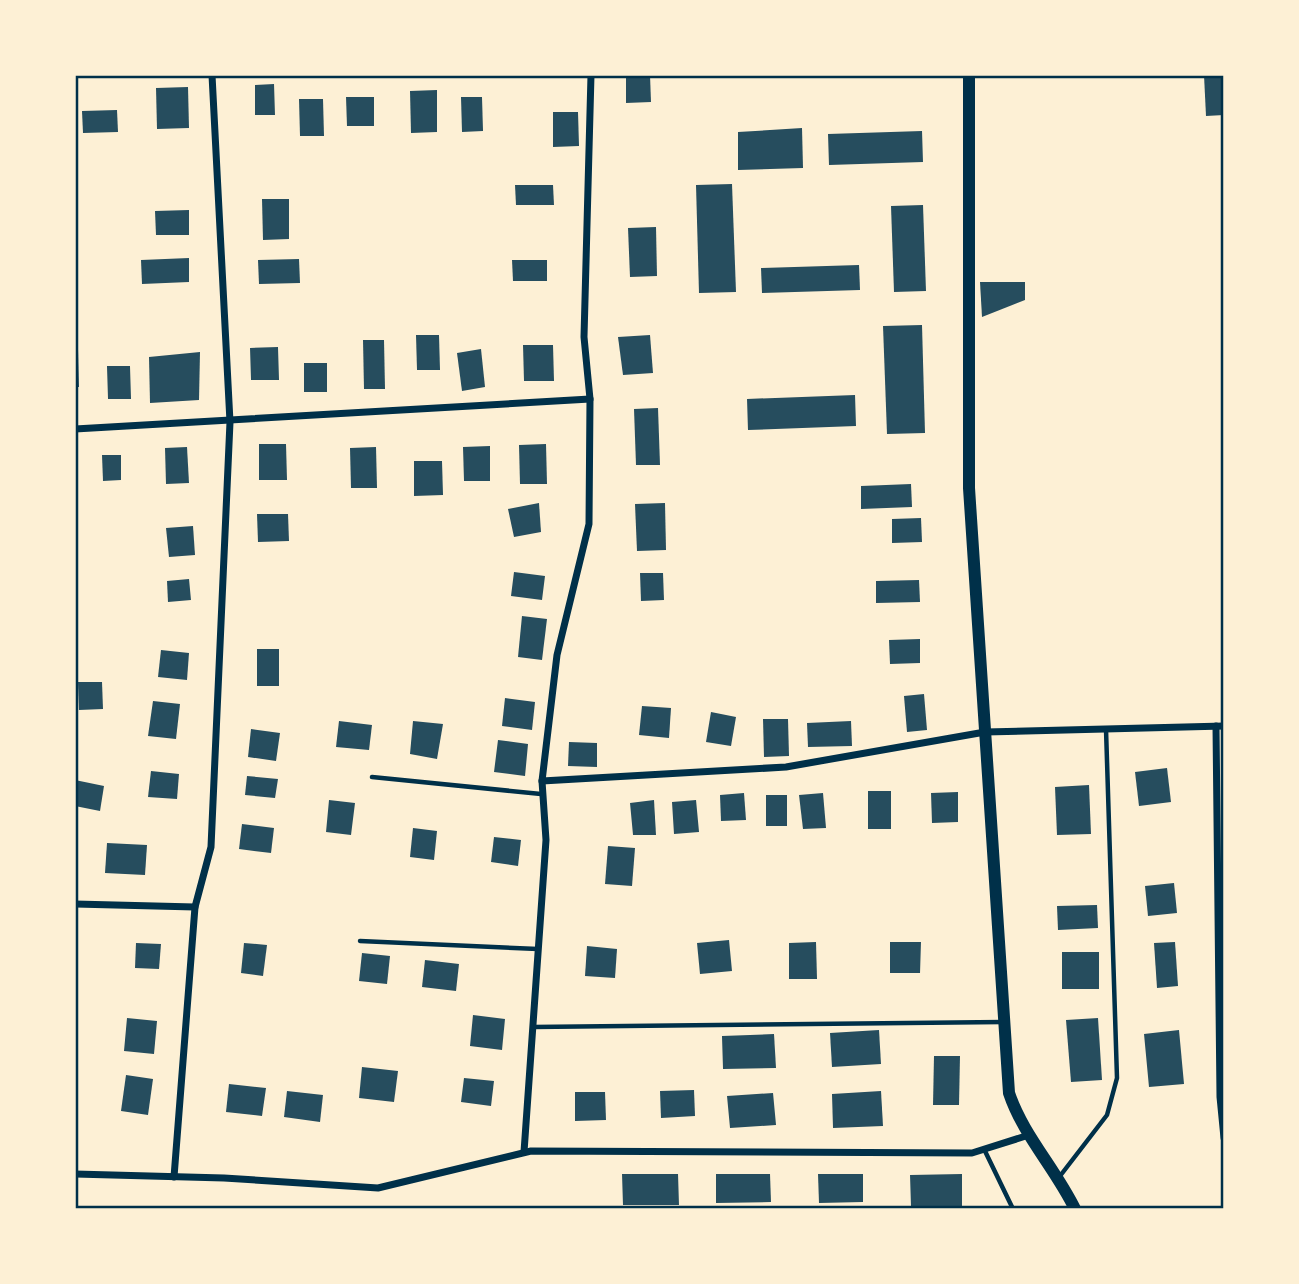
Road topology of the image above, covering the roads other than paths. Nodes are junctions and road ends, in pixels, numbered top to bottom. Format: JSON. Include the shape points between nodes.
{"nodes":[{"id":1,"x":212,"y":75,"type":"edge"},
{"id":2,"x":591,"y":75,"type":"edge"},
{"id":3,"x":969,"y":75,"type":"edge"},
{"id":4,"x":590,"y":399,"type":"junction"},
{"id":5,"x":230,"y":422,"type":"junction"},
{"id":6,"x":75,"y":429,"type":"edge"},
{"id":7,"x":1220,"y":726,"type":"edge"},
{"id":8,"x":1106,"y":729,"type":"junction"},
{"id":9,"x":985,"y":732,"type":"junction"},
{"id":10,"x":372,"y":778,"type":"dead end"},
{"id":11,"x":542,"y":781,"type":"junction"},
{"id":12,"x":541,"y":794,"type":"junction"},
{"id":13,"x":75,"y":904,"type":"edge"},
{"id":14,"x":195,"y":907,"type":"junction"},
{"id":15,"x":360,"y":941,"type":"dead end"},
{"id":16,"x":538,"y":949,"type":"junction"},
{"id":17,"x":1004,"y":1021,"type":"junction"},
{"id":18,"x":533,"y":1027,"type":"junction"},
{"id":19,"x":1222,"y":1047,"type":"edge"},
{"id":20,"x":1028,"y":1135,"type":"junction"},
{"id":21,"x":1224,"y":1138,"type":"edge"},
{"id":22,"x":984,"y":1149,"type":"junction"},
{"id":23,"x":524,"y":1152,"type":"junction"},
{"id":24,"x":75,"y":1174,"type":"edge"},
{"id":25,"x":174,"y":1177,"type":"junction"},
{"id":26,"x":1059,"y":1177,"type":"junction"},
{"id":27,"x":1013,"y":1209,"type":"edge"},
{"id":28,"x":1075,"y":1209,"type":"edge"}],
"edges":[{"from":1,"to":5,"type":"street"},
{"from":2,"to":4,"type":"street","via":[[583,337]]},
{"from":3,"to":9,"type":"street","via":[[969,488]]},
{"from":4,"to":5,"type":"street"},
{"from":4,"to":11,"type":"street","via":[[589,524],[557,655]]},
{"from":5,"to":6,"type":"street"},
{"from":5,"to":14,"type":"street","via":[[211,847]]},
{"from":7,"to":8,"type":"street"},
{"from":7,"to":19,"type":"street"},
{"from":8,"to":9,"type":"street"},
{"from":8,"to":26,"type":"lane","via":[[1117,1078],[1107,1115]]},
{"from":9,"to":11,"type":"street","via":[[786,767]]},
{"from":9,"to":17,"type":"street"},
{"from":10,"to":12,"type":"lane"},
{"from":11,"to":12,"type":"street"},
{"from":12,"to":16,"type":"street","via":[[546,840]]},
{"from":13,"to":14,"type":"street"},
{"from":14,"to":25,"type":"street"},
{"from":15,"to":16,"type":"lane"},
{"from":16,"to":18,"type":"street"},
{"from":17,"to":18,"type":"lane"},
{"from":17,"to":20,"type":"street","via":[[1009,1093]]},
{"from":18,"to":23,"type":"street"},
{"from":19,"to":21,"type":"street"},
{"from":20,"to":22,"type":"street"},
{"from":20,"to":26,"type":"street"},
{"from":22,"to":23,"type":"street","via":[[972,1153]]},
{"from":22,"to":27,"type":"lane"},
{"from":23,"to":25,"type":"street","via":[[377,1188]]},
{"from":24,"to":25,"type":"street"},
{"from":26,"to":28,"type":"street"}]}
